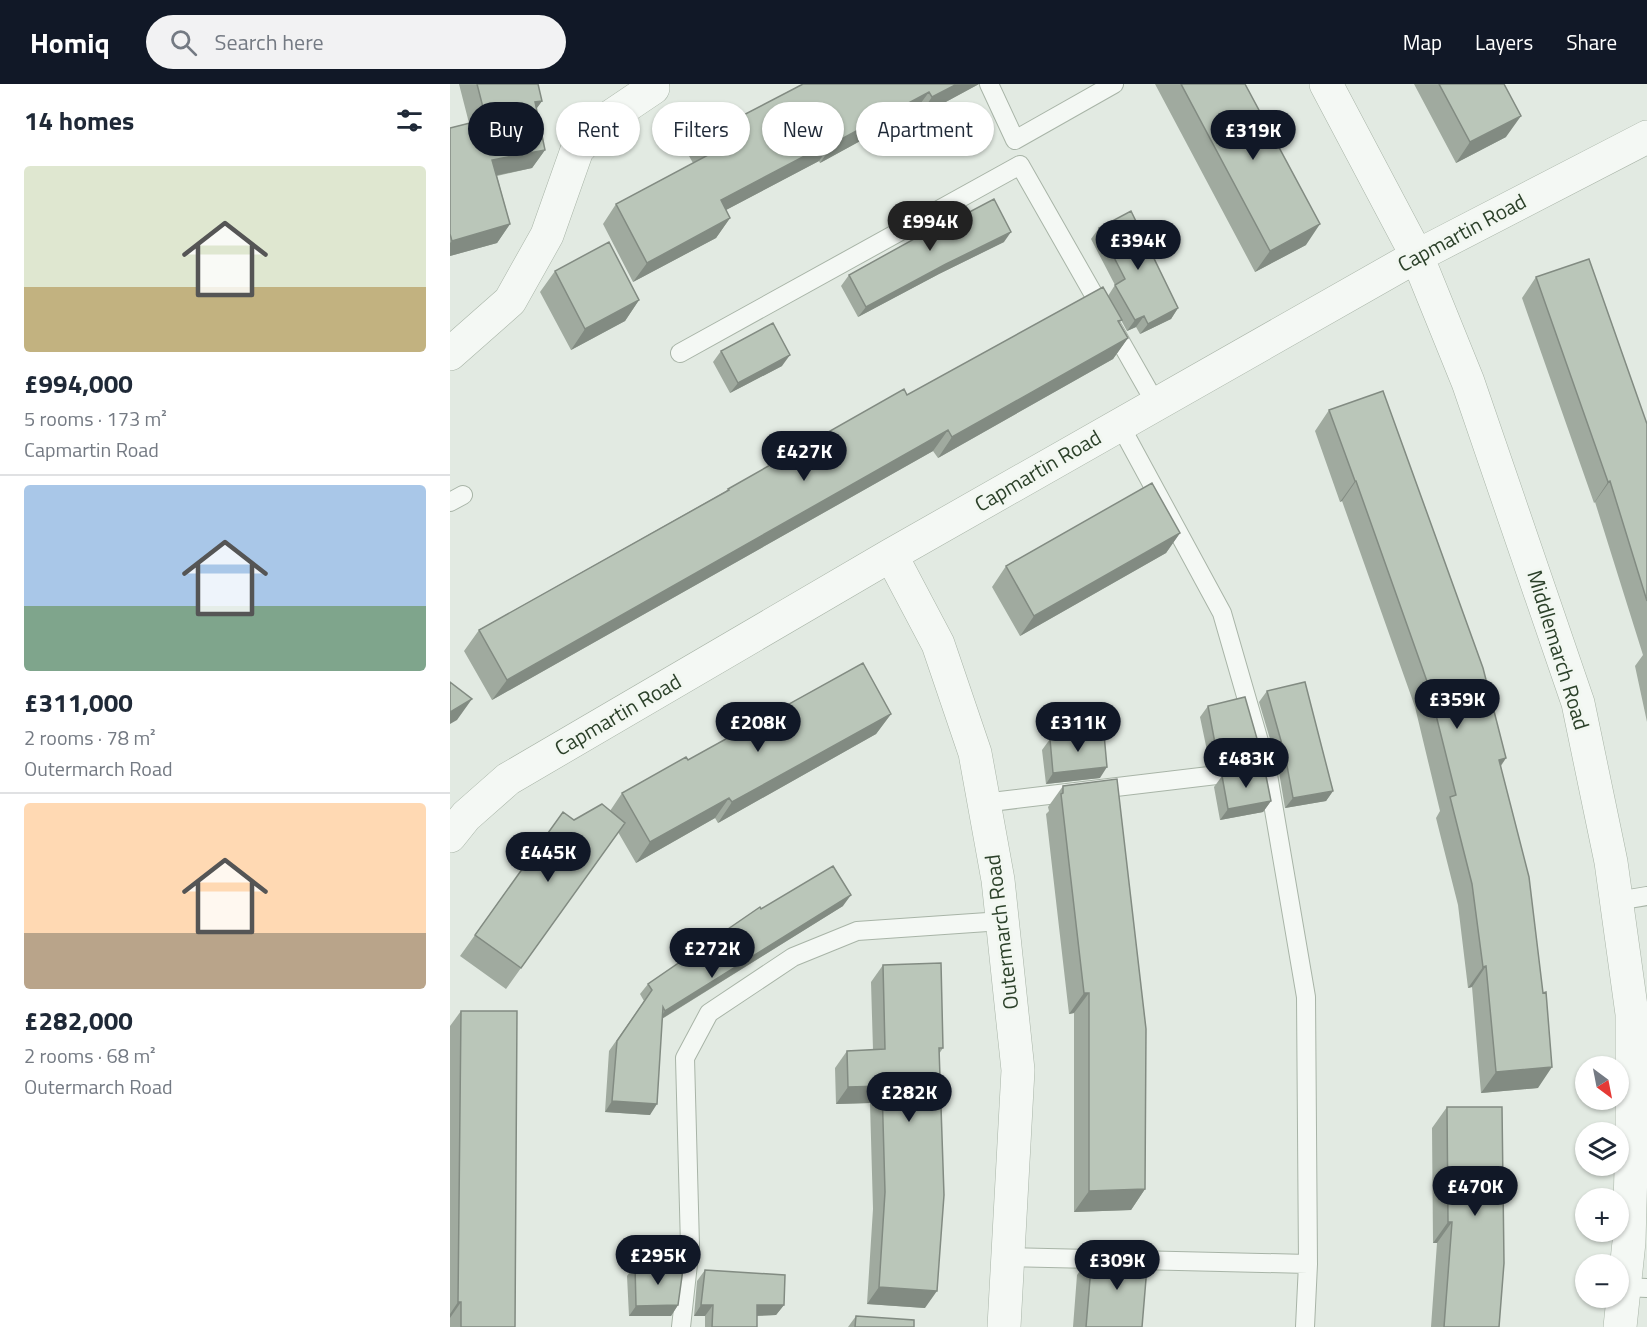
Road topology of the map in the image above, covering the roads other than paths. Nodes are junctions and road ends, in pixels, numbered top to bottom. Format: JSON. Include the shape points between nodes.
{"nodes":[{"id":1,"x":989,"y":84,"type":"edge"},
{"id":2,"x":1114,"y":84,"type":"edge"},
{"id":3,"x":1326,"y":84,"type":"edge"},
{"id":4,"x":655,"y":85,"type":"edge"},
{"id":5,"x":1647,"y":137,"type":"edge"},
{"id":6,"x":1417,"y":256,"type":"junction"},
{"id":7,"x":680,"y":353,"type":"dead end"},
{"id":8,"x":450,"y":354,"type":"edge"},
{"id":9,"x":1156,"y":404,"type":"junction"},
{"id":10,"x":1120,"y":425,"type":"junction"},
{"id":11,"x":891,"y":555,"type":"junction"},
{"id":12,"x":1267,"y":769,"type":"junction"},
{"id":13,"x":983,"y":803,"type":"junction"},
{"id":14,"x":450,"y":836,"type":"edge"},
{"id":15,"x":1632,"y":899,"type":"edge"},
{"id":16,"x":1002,"y":921,"type":"junction"},
{"id":17,"x":1009,"y":1257,"type":"junction"},
{"id":18,"x":1308,"y":1264,"type":"junction"},
{"id":19,"x":1636,"y":1287,"type":"edge"},
{"id":20,"x":681,"y":1327,"type":"edge"},
{"id":21,"x":1004,"y":1327,"type":"edge"},
{"id":22,"x":1305,"y":1327,"type":"edge"},
{"id":23,"x":1620,"y":1327,"type":"edge"}],
"edges":[{"from":1,"to":2,"type":"lane","via":[[1015,140]]},
{"from":3,"to":6,"type":"street","name":"Middlemarch Road"},
{"from":4,"to":8,"type":"street","via":[[604,121],[577,150],[547,235],[510,301]]},
{"from":5,"to":6,"type":"street","name":"Capmartin Road"},
{"from":6,"to":9,"type":"street","name":"Capmartin Road"},
{"from":6,"to":15,"type":"street","name":"Middlemarch Road","via":[[1468,381],[1578,703],[1611,862]]},
{"from":7,"to":9,"type":"lane","via":[[1020,165]]},
{"from":9,"to":10,"type":"street","name":"Capmartin Road"},
{"from":10,"to":11,"type":"street","name":"Capmartin Road"},
{"from":10,"to":12,"type":"lane","via":[[1222,613]]},
{"from":11,"to":13,"type":"street","name":"Outermarch Road","via":[[938,644],[975,753]]},
{"from":11,"to":14,"type":"street","name":"Capmartin Road","via":[[508,779],[466,816]]},
{"from":12,"to":13,"type":"lane"},
{"from":12,"to":18,"type":"lane","via":[[1306,997]]},
{"from":13,"to":16,"type":"street","name":"Outermarch Road"},
{"from":15,"to":19,"type":"street","name":"Middlemarch Road","via":[[1629,1242]]},
{"from":16,"to":17,"type":"street","name":"Outermarch Road","via":[[1018,1071]]},
{"from":16,"to":20,"type":"lane","via":[[857,931],[793,957],[709,1013],[685,1058],[690,1246]]},
{"from":17,"to":18,"type":"lane"},
{"from":17,"to":21,"type":"street","name":"Outermarch Road"},
{"from":18,"to":22,"type":"lane"},
{"from":19,"to":23,"type":"street","name":"Middlemarch Road"}]}
